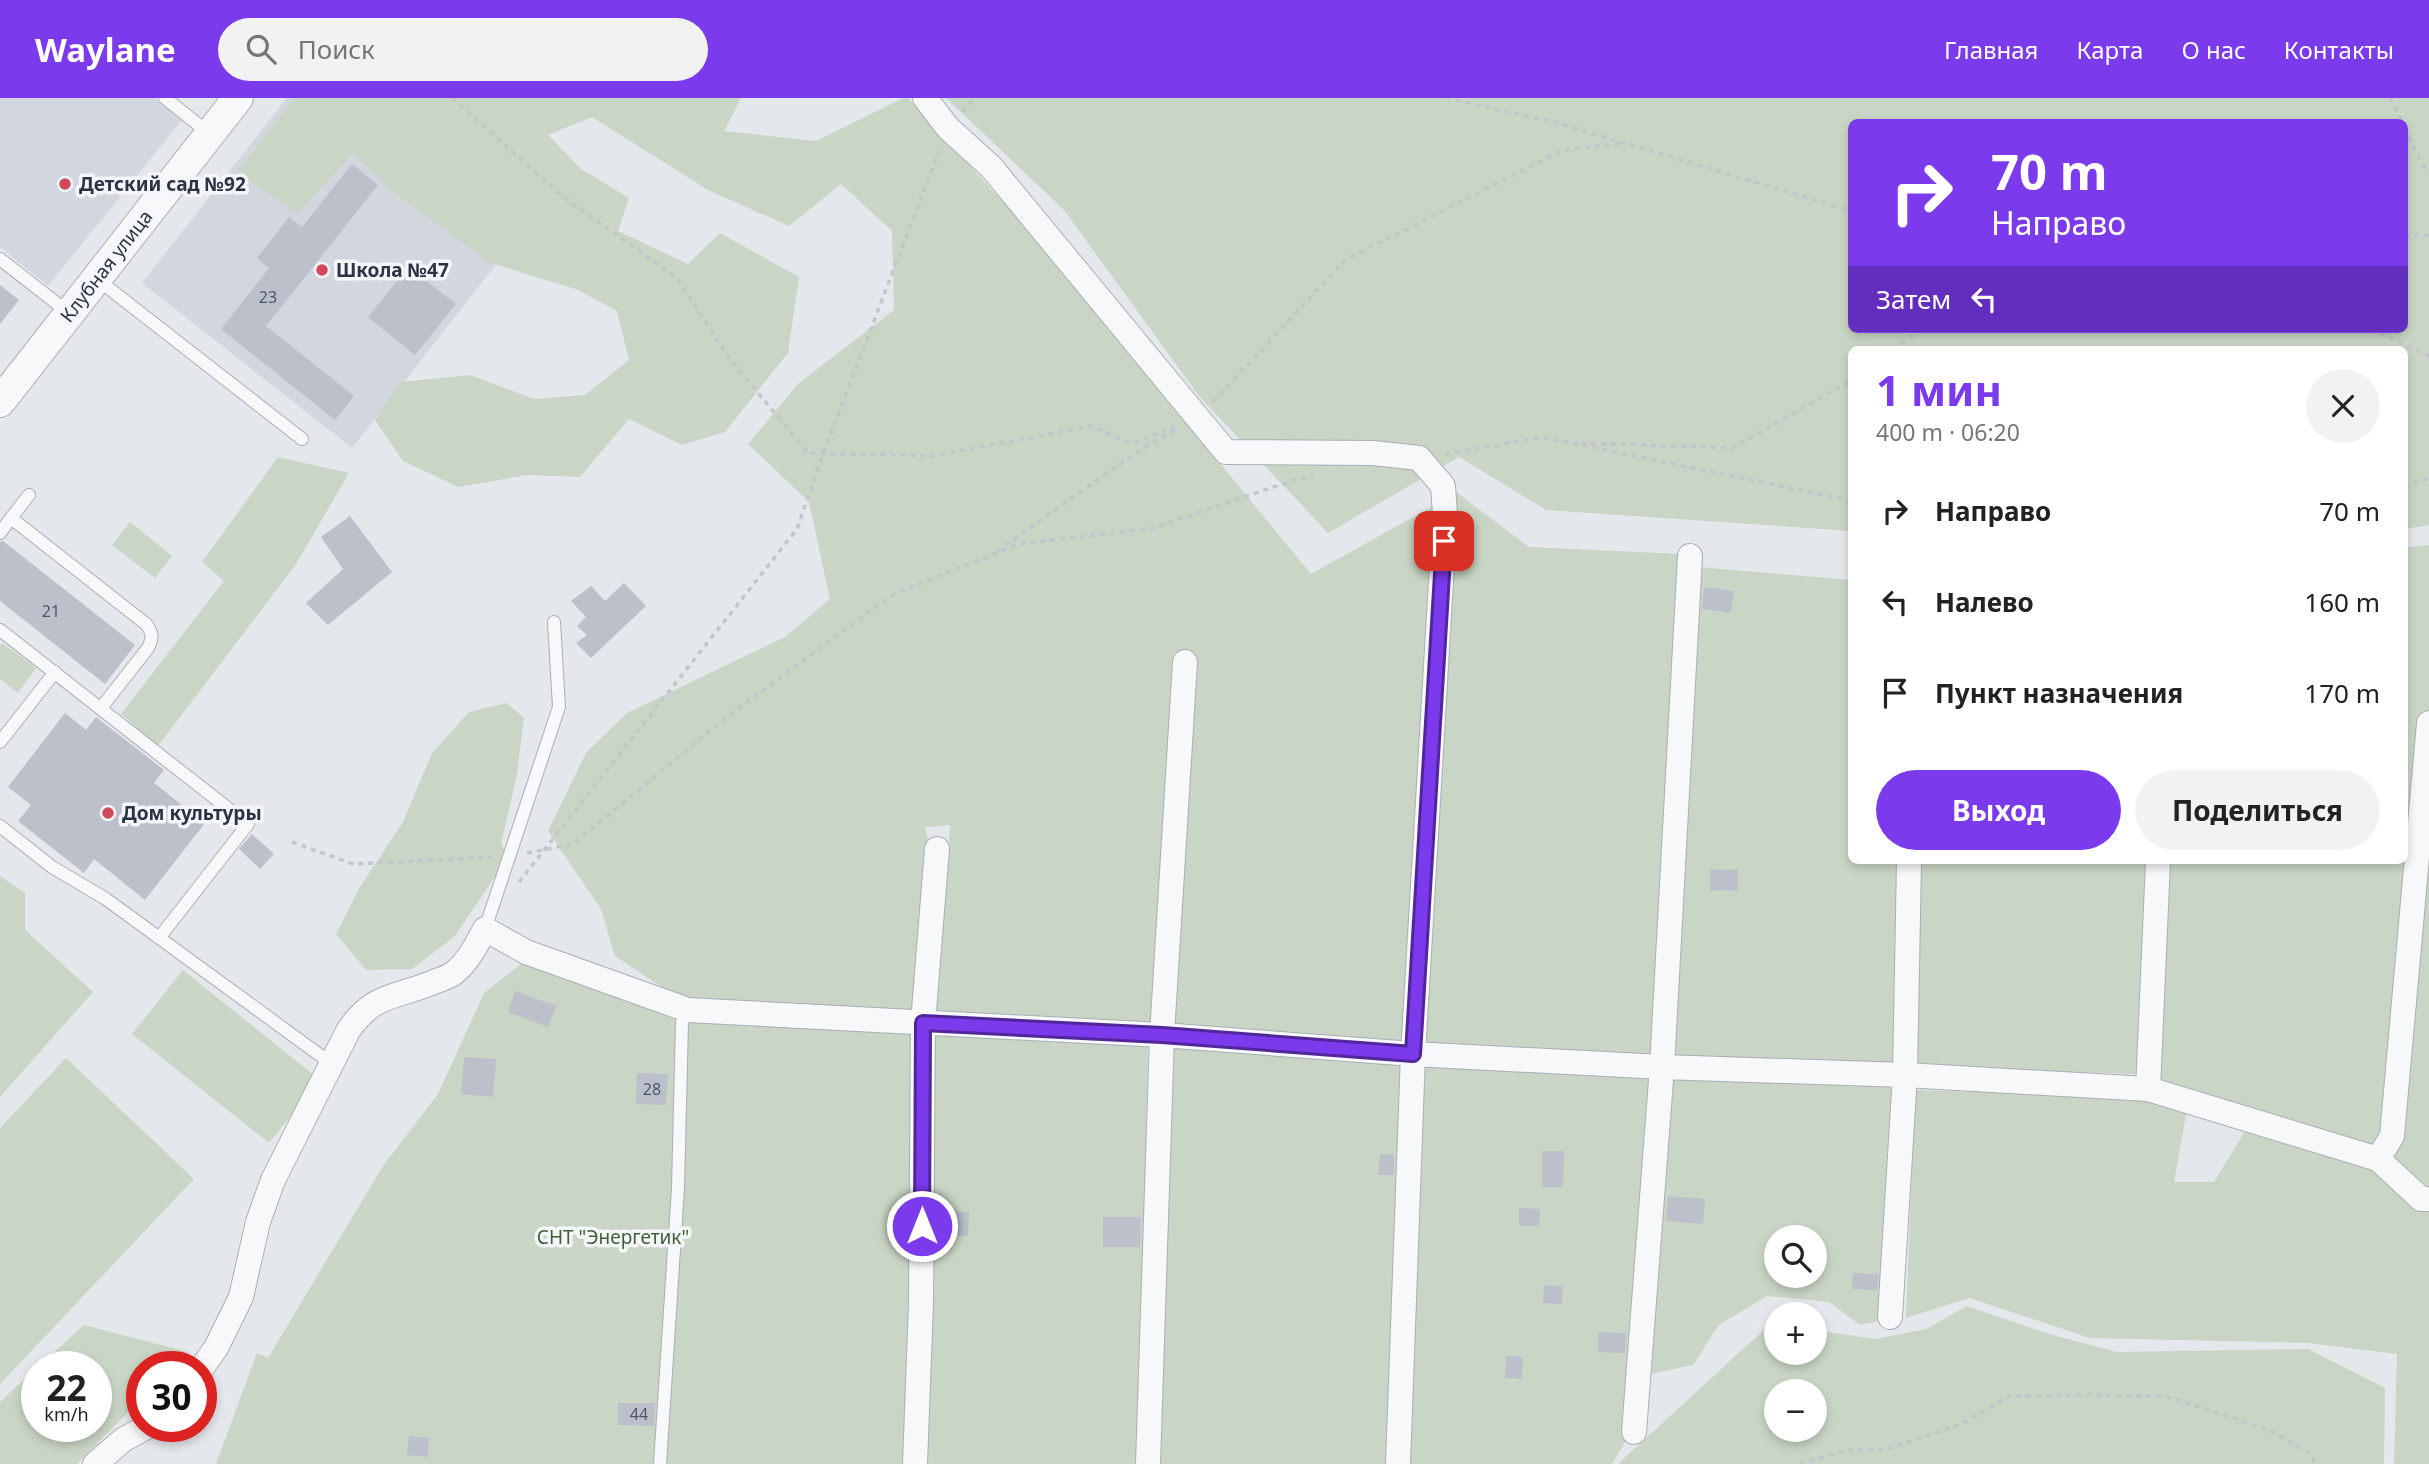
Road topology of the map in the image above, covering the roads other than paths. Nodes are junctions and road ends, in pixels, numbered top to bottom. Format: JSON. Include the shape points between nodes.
{"nodes":[{"id":1,"x":165,"y":98,"type":"edge"},
{"id":2,"x":238,"y":98,"type":"edge"},
{"id":3,"x":925,"y":98,"type":"edge"},
{"id":4,"x":210,"y":134,"type":"junction"},
{"id":5,"x":0,"y":259,"type":"edge"},
{"id":6,"x":97,"y":279,"type":"junction"},
{"id":7,"x":69,"y":314,"type":"junction"},
{"id":8,"x":0,"y":402,"type":"edge"},
{"id":9,"x":302,"y":439,"type":"dead end"},
{"id":10,"x":29,"y":495,"type":"dead end"},
{"id":11,"x":11,"y":518,"type":"junction"},
{"id":12,"x":0,"y":533,"type":"edge"},
{"id":13,"x":1690,"y":556,"type":"dead end"},
{"id":14,"x":554,"y":622,"type":"dead end"},
{"id":15,"x":0,"y":629,"type":"edge"},
{"id":16,"x":1185,"y":662,"type":"dead end"},
{"id":17,"x":55,"y":672,"type":"junction"},
{"id":18,"x":100,"y":708,"type":"junction"},
{"id":19,"x":2429,"y":723,"type":"edge"},
{"id":20,"x":0,"y":743,"type":"edge"},
{"id":21,"x":0,"y":826,"type":"edge"},
{"id":22,"x":937,"y":849,"type":"dead end"},
{"id":23,"x":1909,"y":864,"type":"edge"},
{"id":24,"x":2158,"y":864,"type":"edge"},
{"id":25,"x":485,"y":929,"type":"junction"},
{"id":26,"x":159,"y":938,"type":"junction"},
{"id":27,"x":688,"y":1010,"type":"junction"},
{"id":28,"x":923,"y":1023,"type":"junction"},
{"id":29,"x":1162,"y":1035,"type":"junction"},
{"id":30,"x":1413,"y":1054,"type":"junction"},
{"id":31,"x":332,"y":1064,"type":"junction"},
{"id":32,"x":1662,"y":1067,"type":"junction"},
{"id":33,"x":1905,"y":1075,"type":"junction"},
{"id":34,"x":2148,"y":1089,"type":"junction"},
{"id":35,"x":2378,"y":1159,"type":"junction"},
{"id":36,"x":2429,"y":1199,"type":"edge"},
{"id":37,"x":1890,"y":1317,"type":"dead end"},
{"id":38,"x":214,"y":1351,"type":"edge"},
{"id":39,"x":1634,"y":1432,"type":"dead end"},
{"id":40,"x":126,"y":1438,"type":"edge"},
{"id":41,"x":96,"y":1464,"type":"edge"},
{"id":42,"x":660,"y":1464,"type":"edge"},
{"id":43,"x":915,"y":1464,"type":"edge"},
{"id":44,"x":1148,"y":1464,"type":"edge"},
{"id":45,"x":1398,"y":1464,"type":"edge"}],
"edges":[{"from":1,"to":4,"type":"lane"},
{"from":2,"to":4,"type":"street","name":"Клубная улица"},
{"from":3,"to":30,"type":"street","via":[[948,128],[991,167],[1226,452],[1373,453],[1419,458],[1443,486],[1446,514]]},
{"from":4,"to":6,"type":"street","name":"Клубная улица"},
{"from":5,"to":7,"type":"lane"},
{"from":6,"to":7,"type":"street","name":"Клубная улица"},
{"from":6,"to":9,"type":"lane"},
{"from":7,"to":8,"type":"street","name":"Клубная улица"},
{"from":10,"to":11,"type":"lane"},
{"from":11,"to":12,"type":"lane"},
{"from":11,"to":18,"type":"lane","via":[[151,631],[148,648]]},
{"from":13,"to":32,"type":"street"},
{"from":14,"to":25,"type":"lane","via":[[559,707]]},
{"from":15,"to":17,"type":"lane"},
{"from":16,"to":29,"type":"street"},
{"from":17,"to":18,"type":"lane"},
{"from":17,"to":20,"type":"lane"},
{"from":18,"to":26,"type":"lane","via":[[248,824]]},
{"from":19,"to":35,"type":"street","via":[[2392,1136]]},
{"from":21,"to":26,"type":"lane","via":[[52,867]]},
{"from":22,"to":28,"type":"street"},
{"from":23,"to":33,"type":"street"},
{"from":24,"to":34,"type":"street"},
{"from":25,"to":27,"type":"street","via":[[526,952]]},
{"from":25,"to":31,"type":"street","via":[[453,974],[375,1001],[359,1015]]},
{"from":26,"to":31,"type":"lane"},
{"from":27,"to":28,"type":"street"},
{"from":27,"to":42,"type":"lane","via":[[682,1022],[678,1188]]},
{"from":28,"to":29,"type":"street"},
{"from":28,"to":43,"type":"street"},
{"from":29,"to":30,"type":"street"},
{"from":29,"to":44,"type":"street"},
{"from":30,"to":32,"type":"street"},
{"from":30,"to":45,"type":"street"},
{"from":31,"to":38,"type":"street","via":[[273,1180],[241,1297]]},
{"from":32,"to":33,"type":"street"},
{"from":32,"to":39,"type":"street"},
{"from":33,"to":34,"type":"street"},
{"from":33,"to":37,"type":"street"},
{"from":34,"to":35,"type":"street"},
{"from":35,"to":36,"type":"street","via":[[2421,1199]]},
{"from":40,"to":41,"type":"street"}]}
